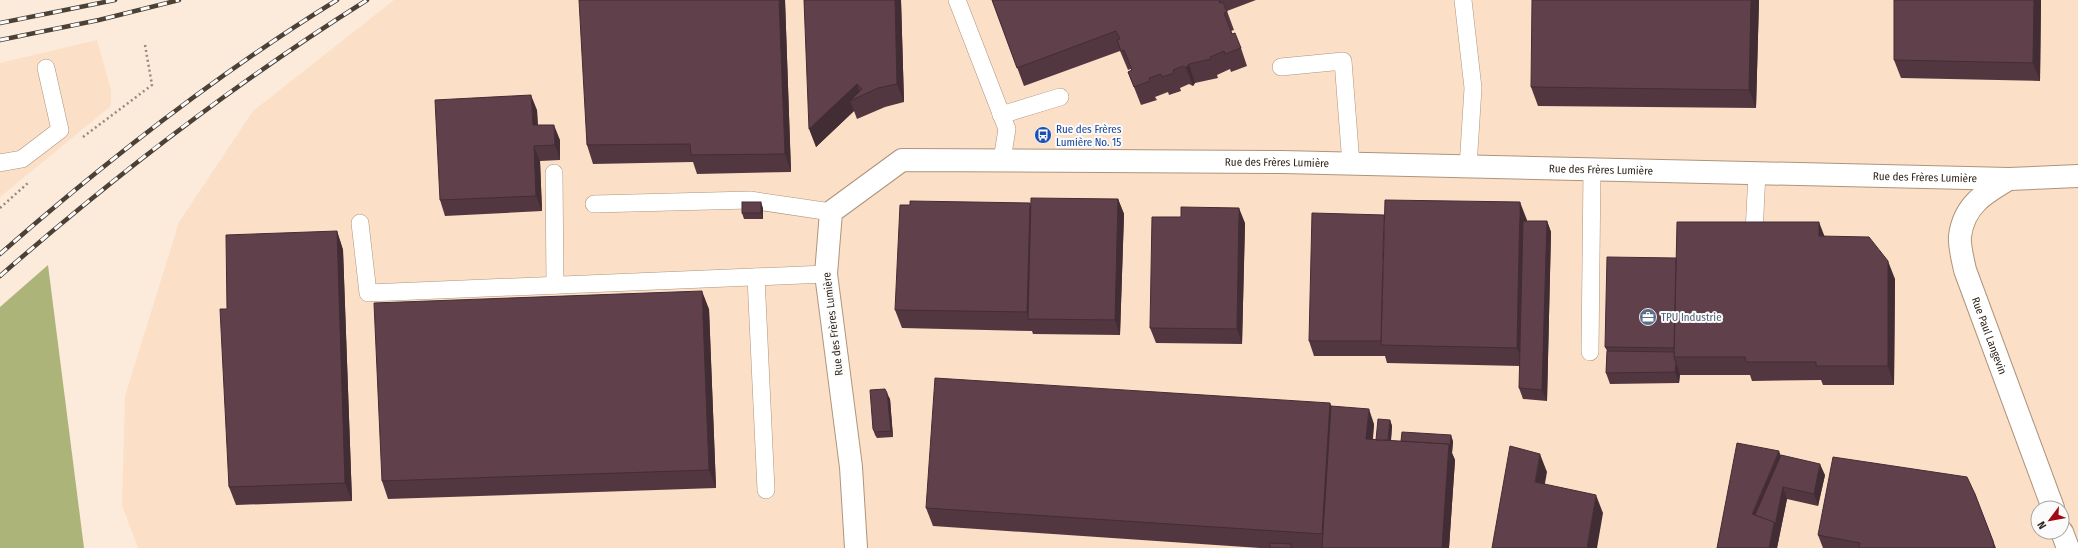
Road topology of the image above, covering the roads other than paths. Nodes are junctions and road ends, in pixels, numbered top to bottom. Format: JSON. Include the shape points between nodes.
{"nodes":[{"id":1,"x":957,"y":0,"type":"edge"},
{"id":2,"x":1463,"y":0,"type":"edge"},
{"id":3,"x":1281,"y":67,"type":"dead end"},
{"id":4,"x":46,"y":68,"type":"dead end"},
{"id":5,"x":1060,"y":97,"type":"dead end"},
{"id":6,"x":1001,"y":115,"type":"junction"},
{"id":7,"x":1002,"y":160,"type":"junction"},
{"id":8,"x":0,"y":163,"type":"edge"},
{"id":9,"x":1351,"y":164,"type":"junction"},
{"id":10,"x":1468,"y":166,"type":"junction"},
{"id":11,"x":1592,"y":169,"type":"junction"},
{"id":12,"x":554,"y":173,"type":"dead end"},
{"id":13,"x":1757,"y":173,"type":"junction"},
{"id":14,"x":2078,"y":176,"type":"edge"},
{"id":15,"x":2009,"y":178,"type":"junction"},
{"id":16,"x":594,"y":204,"type":"dead end"},
{"id":17,"x":831,"y":212,"type":"junction"},
{"id":18,"x":360,"y":223,"type":"dead end"},
{"id":19,"x":1754,"y":233,"type":"edge"},
{"id":20,"x":826,"y":274,"type":"junction"},
{"id":21,"x":756,"y":277,"type":"junction"},
{"id":22,"x":555,"y":285,"type":"junction"},
{"id":23,"x":1590,"y":352,"type":"dead end"},
{"id":24,"x":766,"y":490,"type":"dead end"},
{"id":25,"x":2050,"y":500,"type":"edge"},
{"id":26,"x":856,"y":548,"type":"edge"}],
"edges":[{"from":1,"to":6,"type":"lane"},
{"from":2,"to":10,"type":"lane","via":[[1473,88]]},
{"from":3,"to":9,"type":"lane","via":[[1343,61]]},
{"from":4,"to":8,"type":"lane","via":[[60,130],[22,159]]},
{"from":5,"to":6,"type":"lane"},
{"from":6,"to":7,"type":"lane","via":[[1007,129]]},
{"from":7,"to":9,"type":"street","name":"Rue des Frères Lumière"},
{"from":7,"to":17,"type":"street","name":"Rue des Frères Lumière","via":[[902,160]]},
{"from":9,"to":10,"type":"street","name":"Rue des Frères Lumière"},
{"from":10,"to":11,"type":"street","name":"Rue des Frères Lumière"},
{"from":11,"to":13,"type":"street","name":"Rue des Frères Lumière"},
{"from":11,"to":23,"type":"lane"},
{"from":12,"to":22,"type":"lane"},
{"from":13,"to":15,"type":"street","name":"Rue des Frères Lumière"},
{"from":13,"to":19,"type":"lane"},
{"from":14,"to":15,"type":"street","name":"Rue des Frères Lumière"},
{"from":15,"to":25,"type":"street","name":"Rue Paul Langevin","via":[[1981,195],[1966,214],[1960,236],[1965,270]]},
{"from":16,"to":17,"type":"lane","via":[[750,200]]},
{"from":17,"to":20,"type":"street","name":"Rue des Frères Lumière"},
{"from":18,"to":22,"type":"lane","via":[[368,293]]},
{"from":20,"to":21,"type":"lane"},
{"from":20,"to":26,"type":"street","name":"Rue des Frères Lumière","via":[[851,467]]},
{"from":21,"to":22,"type":"lane"},
{"from":21,"to":24,"type":"lane"}]}
